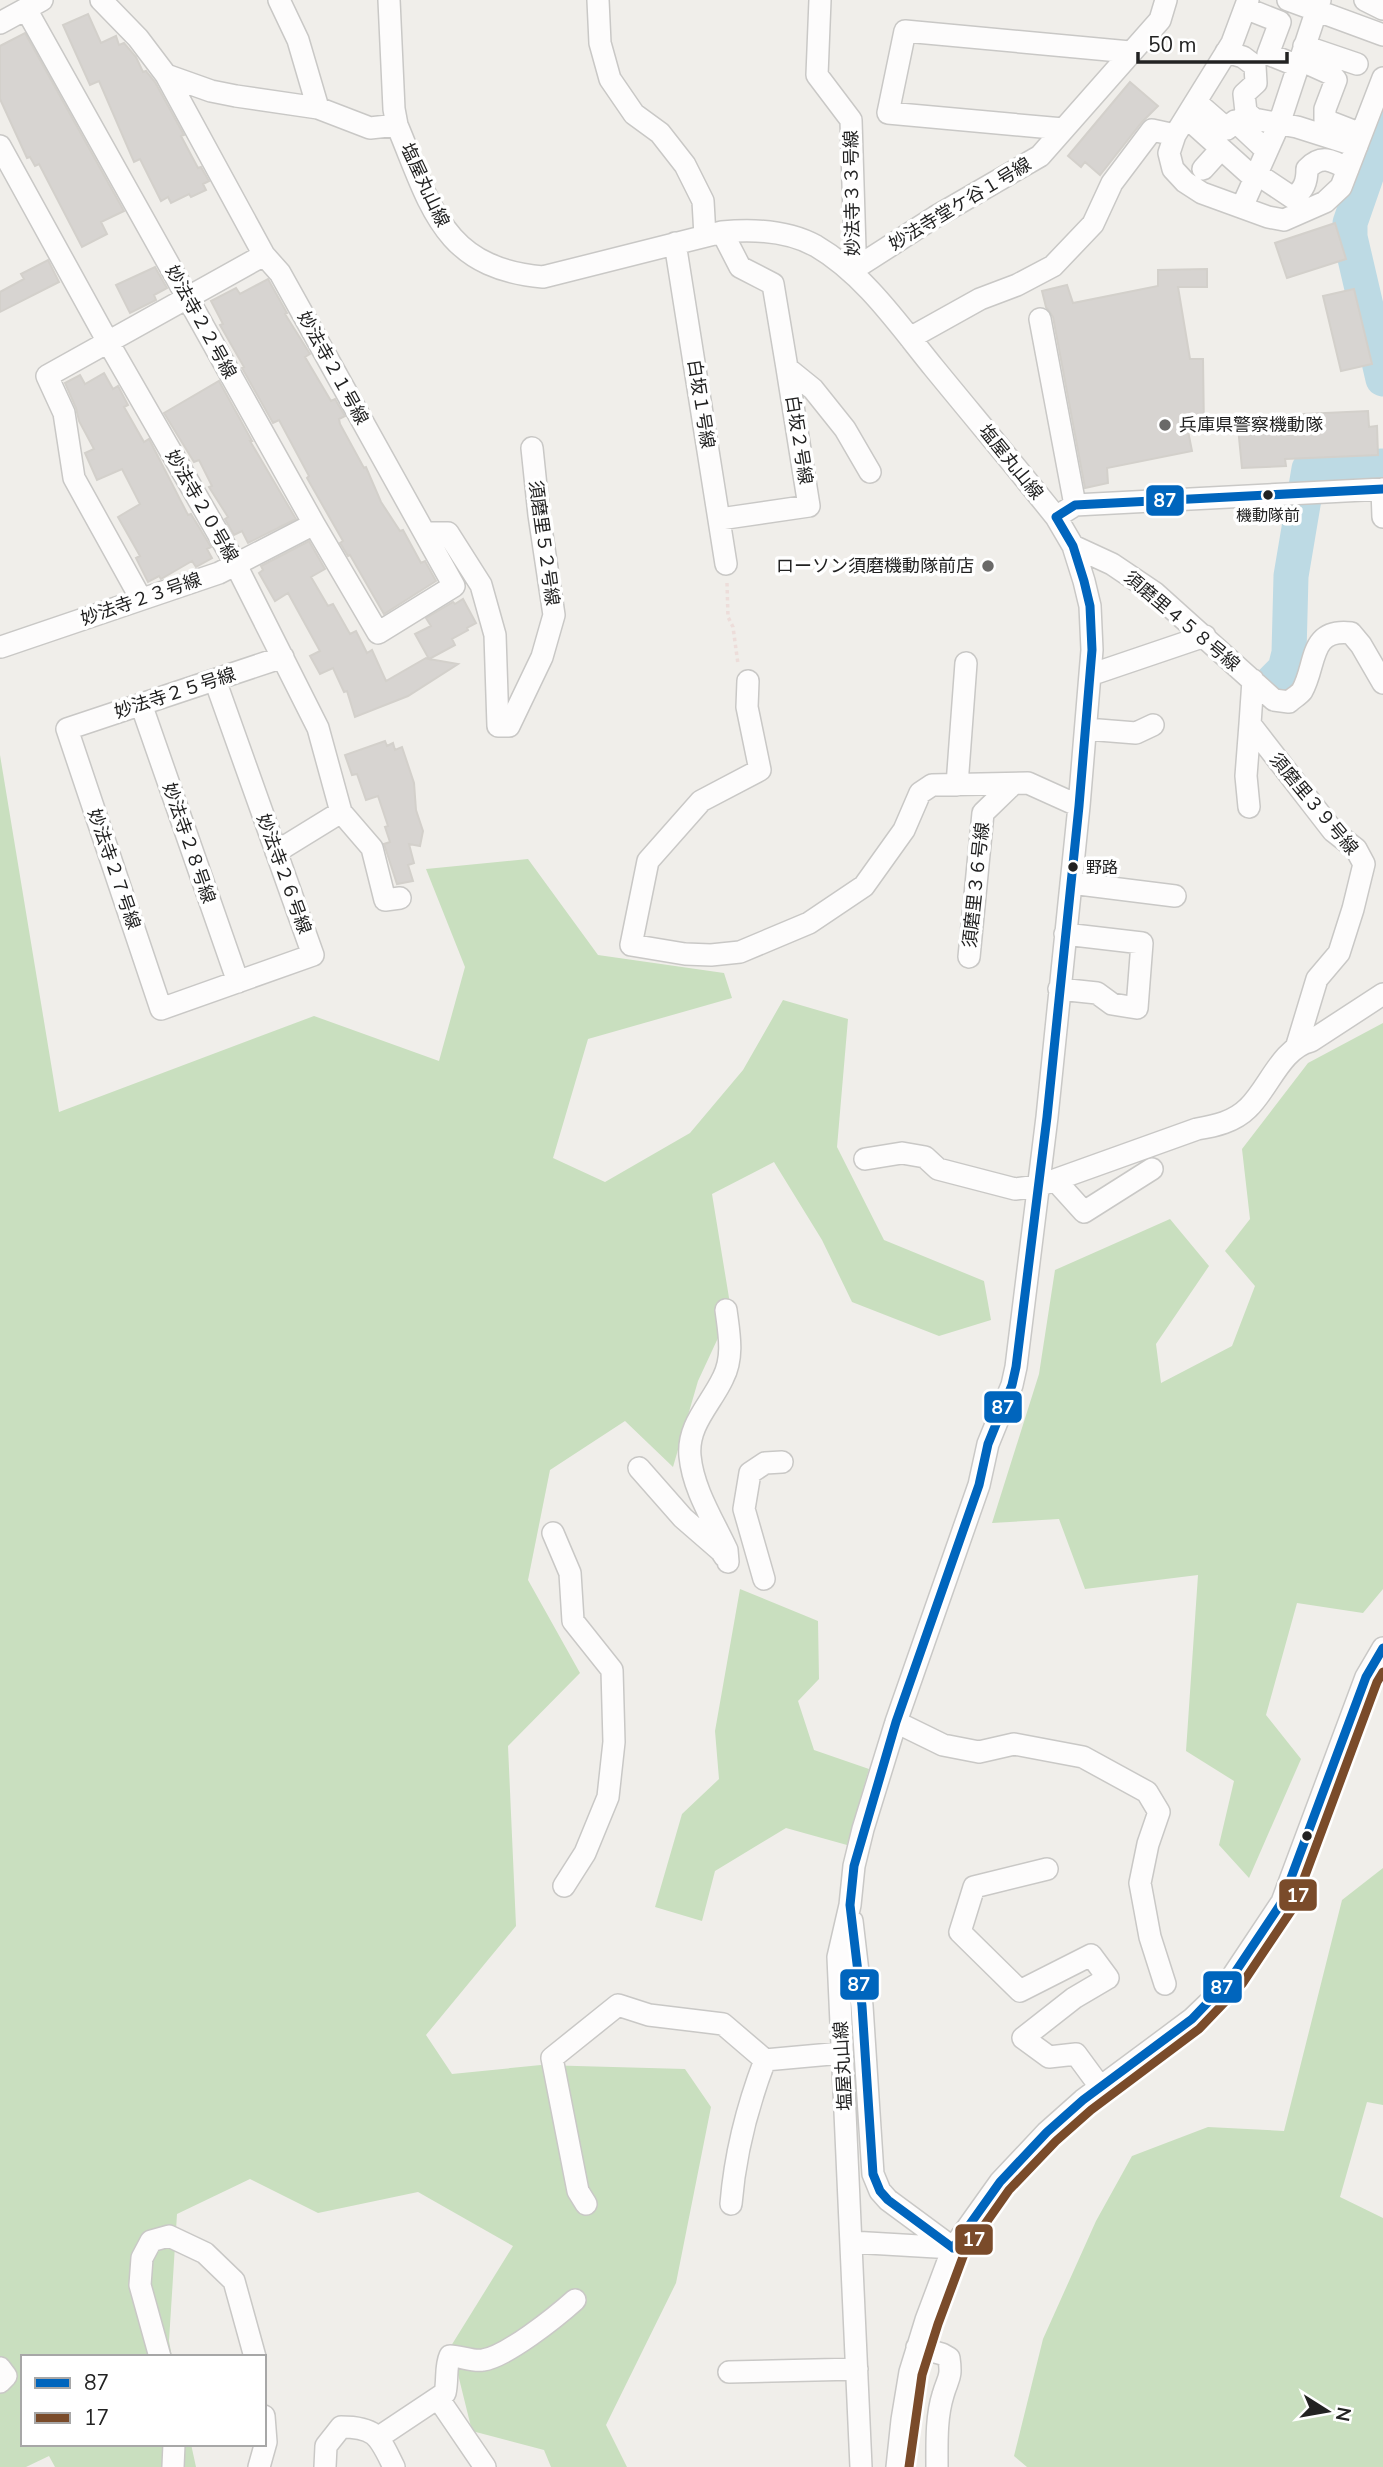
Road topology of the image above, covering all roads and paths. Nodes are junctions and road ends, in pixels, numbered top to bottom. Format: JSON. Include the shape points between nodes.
{"nodes":[{"id":1,"x":101,"y":0,"type":"edge"},
{"id":2,"x":279,"y":0,"type":"edge"},
{"id":3,"x":389,"y":0,"type":"edge"},
{"id":4,"x":598,"y":0,"type":"edge"},
{"id":5,"x":820,"y":0,"type":"edge"},
{"id":6,"x":1166,"y":0,"type":"edge"},
{"id":7,"x":1288,"y":0,"type":"edge"},
{"id":8,"x":1365,"y":0,"type":"edge"},
{"id":9,"x":34,"y":4,"type":"edge"},
{"id":10,"x":1247,"y":4,"type":"edge"},
{"id":11,"x":1318,"y":5,"type":"edge"},
{"id":12,"x":1383,"y":9,"type":"edge"},
{"id":13,"x":0,"y":23,"type":"edge"},
{"id":14,"x":1383,"y":35,"type":"edge"},
{"id":15,"x":1130,"y":52,"type":"junction"},
{"id":16,"x":1226,"y":52,"type":"junction"},
{"id":17,"x":1301,"y":57,"type":"junction"},
{"id":18,"x":1350,"y":57,"type":"dead end"},
{"id":19,"x":166,"y":75,"type":"junction"},
{"id":20,"x":1383,"y":78,"type":"edge"},
{"id":21,"x":318,"y":108,"type":"junction"},
{"id":22,"x":1185,"y":118,"type":"junction"},
{"id":23,"x":1279,"y":124,"type":"junction"},
{"id":24,"x":397,"y":125,"type":"junction"},
{"id":25,"x":1063,"y":129,"type":"junction"},
{"id":26,"x":1359,"y":140,"type":"junction"},
{"id":27,"x":0,"y":146,"type":"edge"},
{"id":28,"x":1221,"y":149,"type":"junction"},
{"id":29,"x":1267,"y":151,"type":"junction"},
{"id":30,"x":1203,"y":169,"type":"dead end"},
{"id":31,"x":1348,"y":169,"type":"junction"},
{"id":32,"x":1256,"y":177,"type":"junction"},
{"id":33,"x":1242,"y":207,"type":"junction"},
{"id":34,"x":713,"y":234,"type":"junction"},
{"id":35,"x":675,"y":243,"type":"junction"},
{"id":36,"x":264,"y":255,"type":"junction"},
{"id":37,"x":851,"y":271,"type":"junction"},
{"id":38,"x":188,"y":297,"type":"junction"},
{"id":39,"x":1040,"y":319,"type":"dead end"},
{"id":40,"x":910,"y":338,"type":"junction"},
{"id":41,"x":108,"y":342,"type":"junction"},
{"id":42,"x":787,"y":368,"type":"junction"},
{"id":43,"x":532,"y":448,"type":"dead end"},
{"id":44,"x":870,"y":472,"type":"dead end"},
{"id":45,"x":1382,"y":489,"type":"edge"},
{"id":46,"x":1075,"y":505,"type":"junction"},
{"id":47,"x":1056,"y":517,"type":"junction"},
{"id":48,"x":1383,"y":517,"type":"edge"},
{"id":49,"x":720,"y":519,"type":"junction"},
{"id":50,"x":314,"y":524,"type":"junction"},
{"id":51,"x":425,"y":533,"type":"junction"},
{"id":52,"x":1073,"y":546,"type":"junction"},
{"id":53,"x":235,"y":563,"type":"junction"},
{"id":54,"x":726,"y":565,"type":"joint"},
{"id":55,"x":141,"y":598,"type":"junction"},
{"id":56,"x":378,"y":633,"type":"joint"},
{"id":57,"x":1205,"y":636,"type":"junction"},
{"id":58,"x":1,"y":647,"type":"edge"},
{"id":59,"x":283,"y":657,"type":"junction"},
{"id":60,"x":966,"y":663,"type":"dead end"},
{"id":61,"x":1090,"y":675,"type":"junction"},
{"id":62,"x":215,"y":680,"type":"junction"},
{"id":63,"x":1253,"y":680,"type":"junction"},
{"id":64,"x":748,"y":681,"type":"joint"},
{"id":65,"x":1383,"y":683,"type":"edge"},
{"id":66,"x":141,"y":704,"type":"junction"},
{"id":67,"x":1250,"y":724,"type":"junction"},
{"id":68,"x":1153,"y":725,"type":"dead end"},
{"id":69,"x":67,"y":729,"type":"joint"},
{"id":70,"x":1086,"y":729,"type":"junction"},
{"id":71,"x":1013,"y":784,"type":"junction"},
{"id":72,"x":957,"y":785,"type":"junction"},
{"id":73,"x":1079,"y":806,"type":"junction"},
{"id":74,"x":1249,"y":807,"type":"dead end"},
{"id":75,"x":341,"y":812,"type":"junction"},
{"id":76,"x":276,"y":852,"type":"junction"},
{"id":77,"x":1071,"y":883,"type":"junction"},
{"id":78,"x":1175,"y":896,"type":"dead end"},
{"id":79,"x":400,"y":898,"type":"dead end"},
{"id":80,"x":1065,"y":934,"type":"junction"},
{"id":81,"x":969,"y":957,"type":"dead end"},
{"id":82,"x":238,"y":982,"type":"junction"},
{"id":83,"x":1059,"y":989,"type":"junction"},
{"id":84,"x":1383,"y":994,"type":"edge"},
{"id":85,"x":161,"y":1009,"type":"joint"},
{"id":86,"x":1297,"y":1045,"type":"junction"},
{"id":87,"x":865,"y":1159,"type":"dead end"},
{"id":88,"x":1152,"y":1169,"type":"dead end"},
{"id":89,"x":1046,"y":1183,"type":"junction"},
{"id":90,"x":726,"y":1310,"type":"dead end"},
{"id":91,"x":782,"y":1462,"type":"dead end"},
{"id":92,"x":639,"y":1468,"type":"dead end"},
{"id":93,"x":554,"y":1533,"type":"dead end"},
{"id":94,"x":764,"y":1579,"type":"dead end"},
{"id":95,"x":1383,"y":1648,"type":"edge"},
{"id":96,"x":896,"y":1722,"type":"junction"},
{"id":97,"x":1047,"y":1868,"type":"dead end"},
{"id":98,"x":564,"y":1886,"type":"dead end"},
{"id":99,"x":850,"y":1905,"type":"junction"},
{"id":100,"x":1165,"y":1984,"type":"dead end"},
{"id":101,"x":842,"y":2053,"type":"junction"},
{"id":102,"x":765,"y":2060,"type":"junction"},
{"id":103,"x":1101,"y":2088,"type":"junction"},
{"id":104,"x":586,"y":2204,"type":"dead end"},
{"id":105,"x":731,"y":2204,"type":"dead end"},
{"id":106,"x":850,"y":2242,"type":"junction"},
{"id":107,"x":953,"y":2248,"type":"junction"},
{"id":108,"x":575,"y":2300,"type":"dead end"},
{"id":109,"x":917,"y":2347,"type":"junction"},
{"id":110,"x":159,"y":2355,"type":"edge"},
{"id":111,"x":254,"y":2355,"type":"edge"},
{"id":112,"x":0,"y":2368,"type":"edge"},
{"id":113,"x":856,"y":2369,"type":"junction"},
{"id":114,"x":729,"y":2372,"type":"dead end"},
{"id":115,"x":0,"y":2382,"type":"edge"},
{"id":116,"x":438,"y":2398,"type":"junction"},
{"id":117,"x":379,"y":2437,"type":"junction"},
{"id":118,"x":174,"y":2446,"type":"edge"},
{"id":119,"x":265,"y":2446,"type":"edge"},
{"id":120,"x":173,"y":2467,"type":"edge"},
{"id":121,"x":259,"y":2467,"type":"edge"},
{"id":122,"x":325,"y":2467,"type":"edge"},
{"id":123,"x":394,"y":2467,"type":"edge"},
{"id":124,"x":485,"y":2467,"type":"edge"},
{"id":125,"x":861,"y":2467,"type":"edge"},
{"id":126,"x":897,"y":2467,"type":"edge"},
{"id":127,"x":937,"y":2467,"type":"edge"}],
"edges":[{"from":1,"to":19,"type":"street"},
{"from":2,"to":21,"type":"street","via":[[298,40]]},
{"from":3,"to":24,"type":"street","name":"塩屋丸山線"},
{"from":4,"to":34,"type":"street","via":[[600,43],[610,79],[634,114],[660,133],[685,165]]},
{"from":5,"to":37,"type":"street","name":"妙法寺３３号線","via":[[817,75],[851,120],[855,249]]},
{"from":6,"to":15,"type":"street","name":"妙法寺堂ケ谷１号線","via":[[1160,20]]},
{"from":7,"to":11,"type":"street"},
{"from":8,"to":12,"type":"street"},
{"from":9,"to":13,"type":"street"},
{"from":9,"to":38,"type":"street","name":"妙法寺２２号線"},
{"from":10,"to":16,"type":"street"},
{"from":10,"to":17,"type":"street","via":[[1280,22],[1268,54]]},
{"from":11,"to":14,"type":"street"},
{"from":11,"to":17,"type":"street"},
{"from":15,"to":25,"type":"street","name":"妙法寺堂ケ谷１号線"},
{"from":15,"to":25,"type":"street","via":[[905,31],[888,113]]},
{"from":16,"to":22,"type":"street"},
{"from":16,"to":23,"type":"street","via":[[1255,66],[1256,83],[1244,94],[1246,112],[1254,119]]},
{"from":17,"to":18,"type":"street"},
{"from":17,"to":23,"type":"street"},
{"from":17,"to":26,"type":"street","via":[[1336,79],[1325,120]]},
{"from":19,"to":21,"type":"street","via":[[211,91]]},
{"from":19,"to":36,"type":"street","name":"妙法寺２１号線"},
{"from":20,"to":26,"type":"street"},
{"from":21,"to":24,"type":"street","via":[[369,128]]},
{"from":22,"to":28,"type":"street"},
{"from":22,"to":29,"type":"street","via":[[1227,129],[1235,121]]},
{"from":22,"to":33,"type":"street","via":[[1169,153],[1173,169],[1202,192]]},
{"from":22,"to":40,"type":"street","via":[[1152,130],[1112,183],[1093,225],[1053,266]]},
{"from":23,"to":26,"type":"street","via":[[1309,139]]},
{"from":23,"to":29,"type":"street"},
{"from":24,"to":35,"type":"street","name":"塩屋丸山線","via":[[441,223],[463,249],[483,263],[519,275],[543,276]]},
{"from":25,"to":37,"type":"street","name":"妙法寺堂ケ谷１号線","via":[[1040,156]]},
{"from":26,"to":31,"type":"street"},
{"from":27,"to":41,"type":"street","name":"妙法寺２０号線"},
{"from":28,"to":30,"type":"street"},
{"from":28,"to":32,"type":"street"},
{"from":29,"to":32,"type":"street"},
{"from":31,"to":32,"type":"street","via":[[1328,159],[1314,162],[1307,169],[1303,191],[1293,198]]},
{"from":31,"to":33,"type":"street","via":[[1341,187],[1325,202],[1284,220]]},
{"from":32,"to":33,"type":"street"},
{"from":34,"to":35,"type":"street","name":"塩屋丸山線"},
{"from":34,"to":37,"type":"street","name":"塩屋丸山線","via":[[751,229],[785,235],[814,245]]},
{"from":34,"to":42,"type":"street","via":[[740,267],[773,284]]},
{"from":35,"to":49,"type":"street","name":"白坂１号線"},
{"from":36,"to":38,"type":"street"},
{"from":36,"to":51,"type":"street","name":"妙法寺２１号線","via":[[280,273]]},
{"from":37,"to":40,"type":"street","name":"塩屋丸山線"},
{"from":38,"to":41,"type":"street"},
{"from":38,"to":50,"type":"street","name":"妙法寺２２号線"},
{"from":39,"to":46,"type":"street"},
{"from":40,"to":47,"type":"street","name":"塩屋丸山線"},
{"from":41,"to":53,"type":"street","name":"妙法寺２０号線"},
{"from":41,"to":55,"type":"street","via":[[47,376],[64,414],[74,478]]},
{"from":42,"to":44,"type":"street","via":[[813,389],[837,419]]},
{"from":42,"to":49,"type":"street","name":"白坂２号線","via":[[809,506]]},
{"from":43,"to":51,"type":"street","name":"須磨里５２号線","via":[[554,615],[542,657],[509,726],[498,726],[495,635],[481,585],[448,533]]},
{"from":45,"to":46,"type":"street"},
{"from":45,"to":48,"type":"street"},
{"from":46,"to":47,"type":"street"},
{"from":47,"to":52,"type":"street","name":"塩屋丸山線"},
{"from":49,"to":54,"type":"street","name":"白坂１号線"},
{"from":50,"to":53,"type":"street","name":"妙法寺２３号線"},
{"from":50,"to":56,"type":"street","name":"妙法寺２２号線"},
{"from":51,"to":56,"type":"street","name":"妙法寺２１号線","via":[[454,586]]},
{"from":52,"to":57,"type":"street","name":"須磨里４５８号線","via":[[1123,571]]},
{"from":52,"to":61,"type":"street","name":"塩屋丸山線","via":[[1090,606]]},
{"from":53,"to":55,"type":"street","name":"妙法寺２３号線","via":[[219,573]]},
{"from":53,"to":59,"type":"street","name":"妙法寺２０号線"},
{"from":54,"to":64,"type":"path","via":[[727,617],[733,628],[737,663]]},
{"from":55,"to":58,"type":"street","name":"妙法寺２３号線"},
{"from":57,"to":61,"type":"street"},
{"from":57,"to":63,"type":"street","name":"須磨里４５８号線"},
{"from":59,"to":62,"type":"street","name":"妙法寺２５号線"},
{"from":59,"to":75,"type":"street","name":"妙法寺２０号線","via":[[318,729]]},
{"from":60,"to":72,"type":"street"},
{"from":61,"to":70,"type":"street","name":"塩屋丸山線"},
{"from":62,"to":66,"type":"street","name":"妙法寺２５号線"},
{"from":62,"to":76,"type":"street","name":"妙法寺２６号線"},
{"from":63,"to":65,"type":"street","name":"須磨里４５８号線","via":[[1275,700],[1289,702],[1301,693],[1316,648],[1338,631],[1350,633],[1361,645]]},
{"from":63,"to":67,"type":"street"},
{"from":64,"to":72,"type":"street","via":[[747,707],[760,770],[701,801],[648,861],[631,945],[685,954],[740,952],[809,923],[864,886],[904,830],[920,793],[932,785]]},
{"from":66,"to":69,"type":"street","name":"妙法寺２５号線"},
{"from":66,"to":82,"type":"street","name":"妙法寺２８号線"},
{"from":67,"to":74,"type":"street"},
{"from":67,"to":86,"type":"street","name":"須磨里３９号線","via":[[1364,864],[1339,954],[1317,979]]},
{"from":68,"to":70,"type":"street","via":[[1136,733]]},
{"from":69,"to":85,"type":"street","name":"妙法寺２７号線"},
{"from":70,"to":73,"type":"street","name":"塩屋丸山線"},
{"from":71,"to":72,"type":"street"},
{"from":71,"to":73,"type":"street","via":[[1028,783]]},
{"from":71,"to":81,"type":"street","name":"須磨里３６号線","via":[[983,813]]},
{"from":73,"to":77,"type":"street","name":"塩屋丸山線"},
{"from":75,"to":76,"type":"street"},
{"from":75,"to":79,"type":"street","via":[[372,848],[385,901]]},
{"from":76,"to":82,"type":"street","name":"妙法寺２６号線","via":[[313,955]]},
{"from":77,"to":78,"type":"street"},
{"from":77,"to":80,"type":"street","name":"塩屋丸山線"},
{"from":80,"to":83,"type":"street","name":"塩屋丸山線"},
{"from":80,"to":83,"type":"street","via":[[1142,943],[1137,1008],[1112,1004],[1097,993]]},
{"from":82,"to":85,"type":"street","name":"妙法寺２６号線"},
{"from":83,"to":89,"type":"street","name":"塩屋丸山線"},
{"from":84,"to":86,"type":"street","via":[[1311,1041]]},
{"from":86,"to":89,"type":"street","via":[[1247,1109],[1223,1124]]},
{"from":87,"to":89,"type":"street","via":[[902,1153],[925,1157],[938,1170],[1015,1189]]},
{"from":88,"to":89,"type":"street","via":[[1084,1212]]},
{"from":89,"to":96,"type":"street","name":"塩屋丸山線","via":[[1012,1385]]},
{"from":90,"to":92,"type":"street","via":[[731,1349],[724,1377],[694,1425],[690,1453],[694,1479],[727,1550],[728,1562]]},
{"from":91,"to":94,"type":"street","via":[[765,1463],[750,1473],[744,1509]]},
{"from":93,"to":98,"type":"street","via":[[570,1573],[573,1621],[612,1670],[614,1742],[608,1797],[585,1853]]},
{"from":95,"to":103,"type":"street","via":[[1366,1677],[1282,1902],[1217,1995]]},
{"from":96,"to":99,"type":"street","name":"塩屋丸山線","via":[[863,1829]]},
{"from":96,"to":100,"type":"street","via":[[943,1745],[979,1752],[1014,1744],[1083,1757],[1147,1792],[1159,1812],[1140,1883]]},
{"from":97,"to":103,"type":"street","via":[[974,1887],[960,1932],[1020,1991],[1091,1955],[1108,1978],[1023,2038],[1049,2057],[1076,2054]]},
{"from":99,"to":101,"type":"street","name":"塩屋丸山線","via":[[838,1957]]},
{"from":99,"to":107,"type":"street","via":[[873,2174],[888,2200]]},
{"from":101,"to":102,"type":"street"},
{"from":101,"to":106,"type":"street","name":"塩屋丸山線"},
{"from":102,"to":104,"type":"street","via":[[723,2024],[649,2015],[618,2005],[599,2020],[552,2058],[578,2191]]},
{"from":102,"to":105,"type":"street","via":[[746,2114]]},
{"from":103,"to":107,"type":"street","via":[[1020,2158]]},
{"from":106,"to":107,"type":"street"},
{"from":106,"to":113,"type":"street","name":"塩屋丸山線"},
{"from":107,"to":109,"type":"street"},
{"from":108,"to":116,"type":"street","via":[[555,2330],[481,2361],[450,2356],[445,2393]]},
{"from":109,"to":126,"type":"street"},
{"from":109,"to":127,"type":"street","via":[[950,2358],[952,2377],[943,2395]]},
{"from":110,"to":111,"type":"street","via":[[140,2285],[142,2258],[151,2241],[169,2236],[205,2253],[234,2281]]},
{"from":112,"to":115,"type":"street","via":[[6,2376]]},
{"from":113,"to":114,"type":"street"},
{"from":113,"to":125,"type":"street","name":"塩屋丸山線"},
{"from":116,"to":117,"type":"street"},
{"from":116,"to":124,"type":"street"},
{"from":117,"to":122,"type":"street","via":[[360,2427],[341,2427],[326,2446]]},
{"from":117,"to":123,"type":"street"},
{"from":118,"to":120,"type":"street"},
{"from":119,"to":121,"type":"street"}]}
